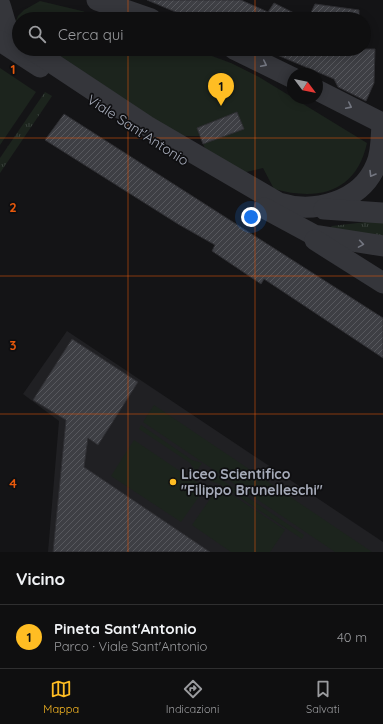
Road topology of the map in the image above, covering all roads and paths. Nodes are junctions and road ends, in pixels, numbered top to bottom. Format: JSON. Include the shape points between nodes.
{"nodes":[{"id":1,"x":97,"y":0,"type":"edge"},
{"id":2,"x":0,"y":5,"type":"edge"},
{"id":3,"x":131,"y":12,"type":"edge"},
{"id":4,"x":12,"y":37,"type":"edge"},
{"id":5,"x":0,"y":41,"type":"edge"},
{"id":6,"x":12,"y":49,"type":"edge"},
{"id":7,"x":23,"y":56,"type":"edge"},
{"id":8,"x":42,"y":56,"type":"edge"},
{"id":9,"x":248,"y":56,"type":"edge"},
{"id":10,"x":287,"y":75,"type":"edge"},
{"id":11,"x":323,"y":93,"type":"edge"},
{"id":12,"x":383,"y":119,"type":"edge"},
{"id":13,"x":285,"y":212,"type":"junction"},
{"id":14,"x":383,"y":213,"type":"edge"},
{"id":15,"x":383,"y":246,"type":"edge"},
{"id":16,"x":383,"y":283,"type":"edge"}],
"edges":[{"from":1,"to":3,"type":"street"},
{"from":2,"to":4,"type":"street","via":[[7,30]]},
{"from":5,"to":6,"type":"street","name":"Viale Sant'Antonio"},
{"from":7,"to":13,"type":"street","name":"Viale Sant'Antonio","via":[[166,148]]},
{"from":8,"to":13,"type":"street","name":"Viale Sant'Antonio","via":[[147,126],[279,204]]},
{"from":9,"to":10,"type":"street","one_way":true},
{"from":11,"to":12,"type":"street","one_way":true},
{"from":12,"to":13,"type":"street","name":"Viale Sant'Antonio","one_way":true,"via":[[378,160],[373,172],[362,186],[352,195],[330,205]]},
{"from":13,"to":14,"type":"street","name":"Viale Sant'Antonio"},
{"from":13,"to":15,"type":"street","name":"Viale Sant'Antonio","one_way":true,"via":[[322,237]]},
{"from":13,"to":16,"type":"street","name":"Viale Sant'Antonio"}]}
